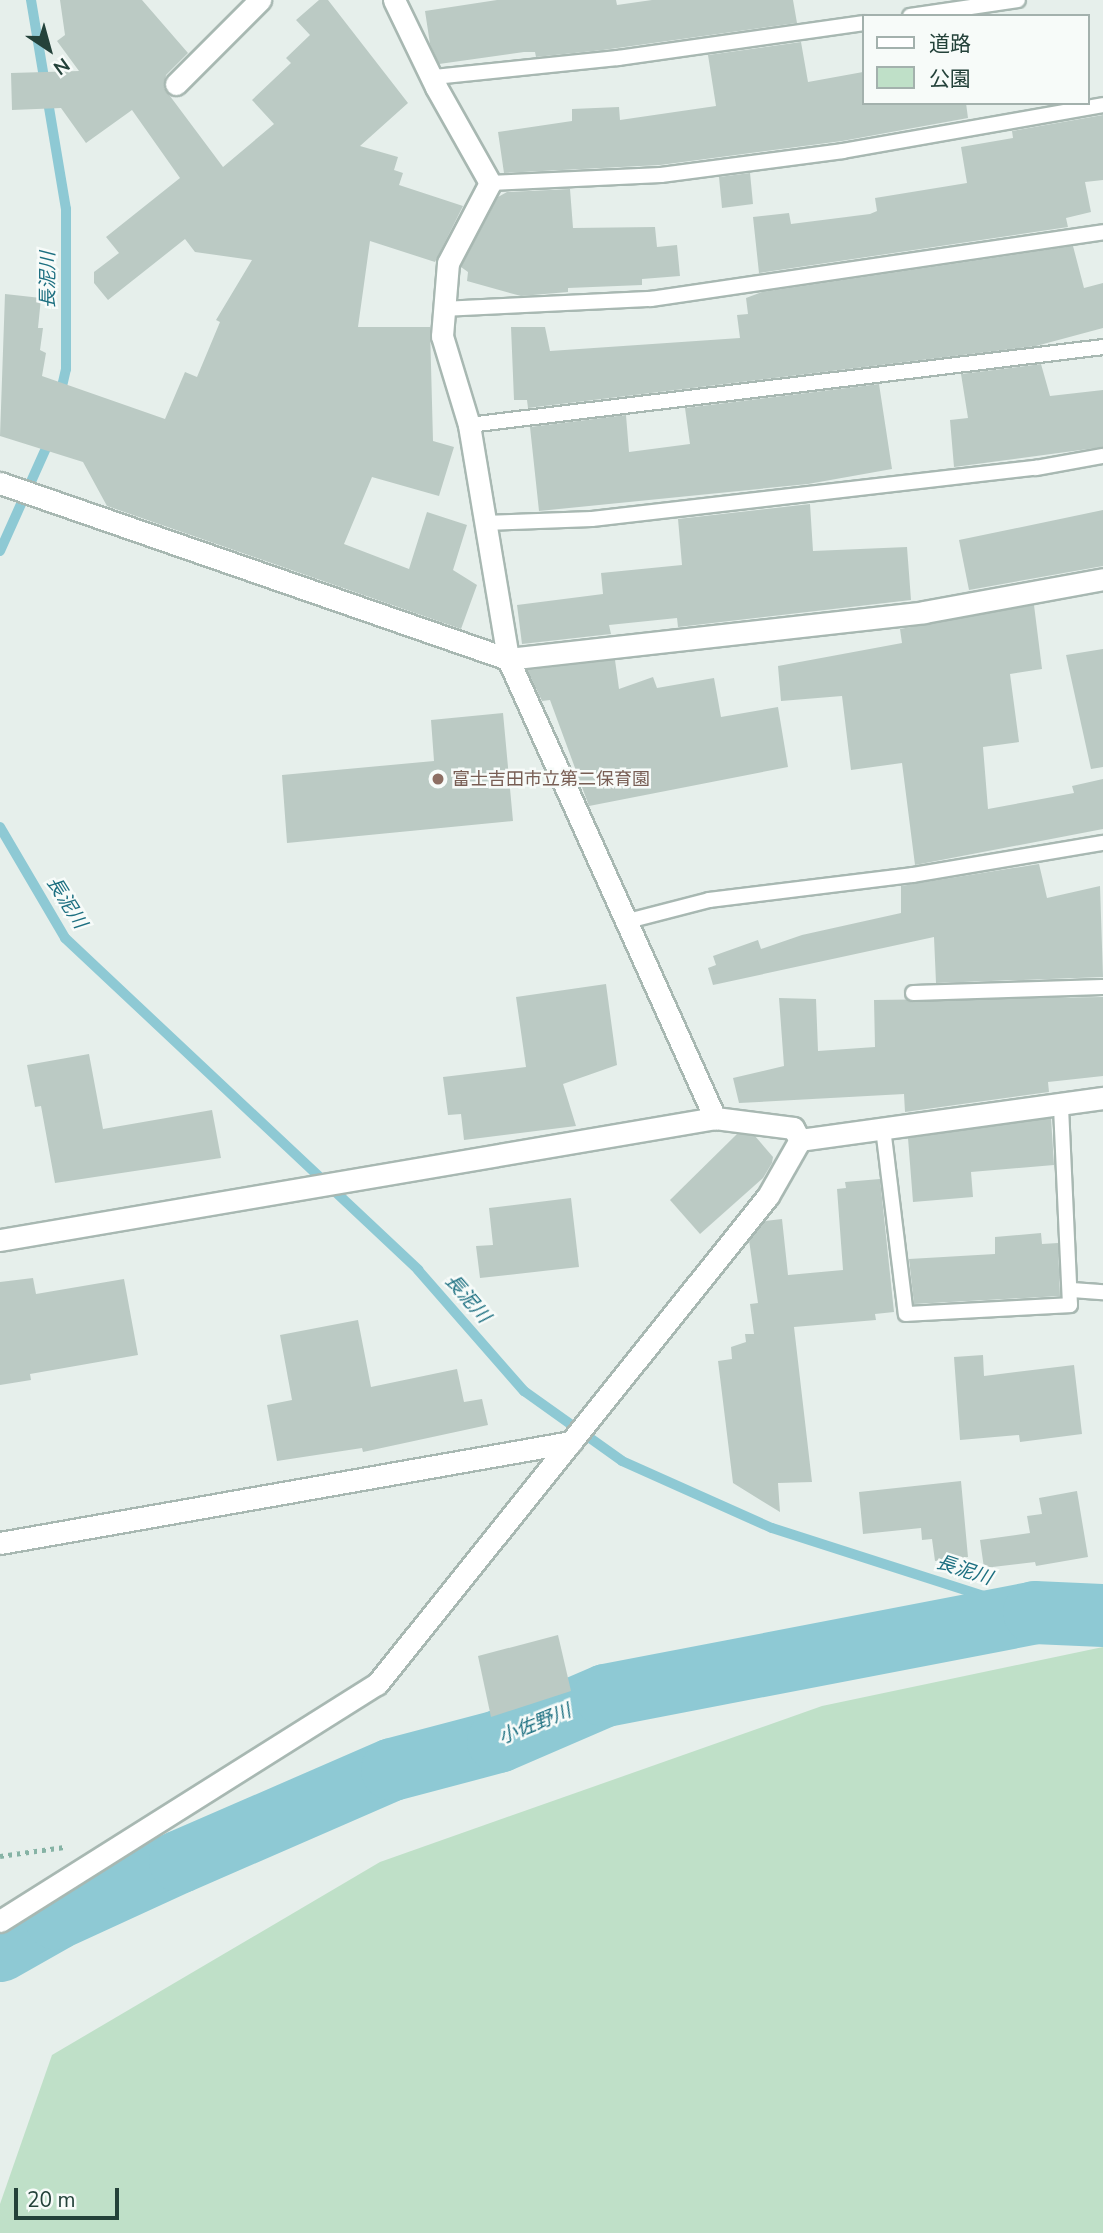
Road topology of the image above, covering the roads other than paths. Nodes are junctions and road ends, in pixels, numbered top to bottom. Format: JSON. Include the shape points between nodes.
{"nodes":[{"id":1,"x":260,"y":0,"type":"edge"},
{"id":2,"x":394,"y":0,"type":"edge"},
{"id":3,"x":1018,"y":0,"type":"edge"},
{"id":4,"x":924,"y":14,"type":"edge"},
{"id":5,"x":862,"y":23,"type":"edge"},
{"id":6,"x":434,"y":77,"type":"junction"},
{"id":7,"x":176,"y":84,"type":"dead end"},
{"id":8,"x":1103,"y":104,"type":"edge"},
{"id":9,"x":490,"y":183,"type":"junction"},
{"id":10,"x":1103,"y":232,"type":"edge"},
{"id":11,"x":444,"y":309,"type":"junction"},
{"id":12,"x":1103,"y":347,"type":"edge"},
{"id":13,"x":469,"y":425,"type":"junction"},
{"id":14,"x":1103,"y":456,"type":"edge"},
{"id":15,"x":0,"y":483,"type":"edge"},
{"id":16,"x":485,"y":523,"type":"junction"},
{"id":17,"x":1103,"y":579,"type":"edge"},
{"id":18,"x":508,"y":659,"type":"junction"},
{"id":19,"x":1103,"y":843,"type":"edge"},
{"id":20,"x":628,"y":921,"type":"junction"},
{"id":21,"x":1103,"y":987,"type":"edge"},
{"id":22,"x":913,"y":993,"type":"dead end"},
{"id":23,"x":1103,"y":1098,"type":"edge"},
{"id":24,"x":1061,"y":1104,"type":"junction"},
{"id":25,"x":715,"y":1118,"type":"junction"},
{"id":26,"x":883,"y":1128,"type":"junction"},
{"id":27,"x":800,"y":1140,"type":"junction"},
{"id":28,"x":0,"y":1240,"type":"edge"},
{"id":29,"x":1072,"y":1290,"type":"junction"},
{"id":30,"x":1103,"y":1292,"type":"edge"},
{"id":31,"x":571,"y":1441,"type":"junction"},
{"id":32,"x":0,"y":1544,"type":"edge"},
{"id":33,"x":0,"y":1921,"type":"edge"}],
"edges":[{"from":1,"to":7,"type":"street"},
{"from":2,"to":6,"type":"street"},
{"from":3,"to":4,"type":"lane"},
{"from":5,"to":6,"type":"lane","via":[[618,58]]},
{"from":6,"to":9,"type":"street"},
{"from":8,"to":9,"type":"lane","via":[[843,151],[674,174]]},
{"from":9,"to":11,"type":"street","via":[[448,263]]},
{"from":10,"to":11,"type":"lane","via":[[651,299]]},
{"from":11,"to":13,"type":"street","via":[[442,336]]},
{"from":12,"to":13,"type":"lane"},
{"from":13,"to":16,"type":"street"},
{"from":14,"to":16,"type":"lane","via":[[1036,468],[592,519]]},
{"from":15,"to":18,"type":"street"},
{"from":16,"to":18,"type":"street"},
{"from":17,"to":18,"type":"street","via":[[924,612]]},
{"from":18,"to":20,"type":"street"},
{"from":19,"to":20,"type":"lane","via":[[913,875],[709,900]]},
{"from":20,"to":25,"type":"street"},
{"from":21,"to":22,"type":"lane"},
{"from":23,"to":24,"type":"street"},
{"from":24,"to":26,"type":"street"},
{"from":24,"to":29,"type":"lane"},
{"from":25,"to":27,"type":"street","via":[[793,1128]]},
{"from":25,"to":28,"type":"street"},
{"from":26,"to":27,"type":"street"},
{"from":26,"to":29,"type":"lane","via":[[906,1314],[1070,1305]]},
{"from":27,"to":31,"type":"street","via":[[768,1196]]},
{"from":29,"to":30,"type":"lane"},
{"from":31,"to":32,"type":"street"},
{"from":31,"to":33,"type":"street","via":[[377,1685]]}]}
